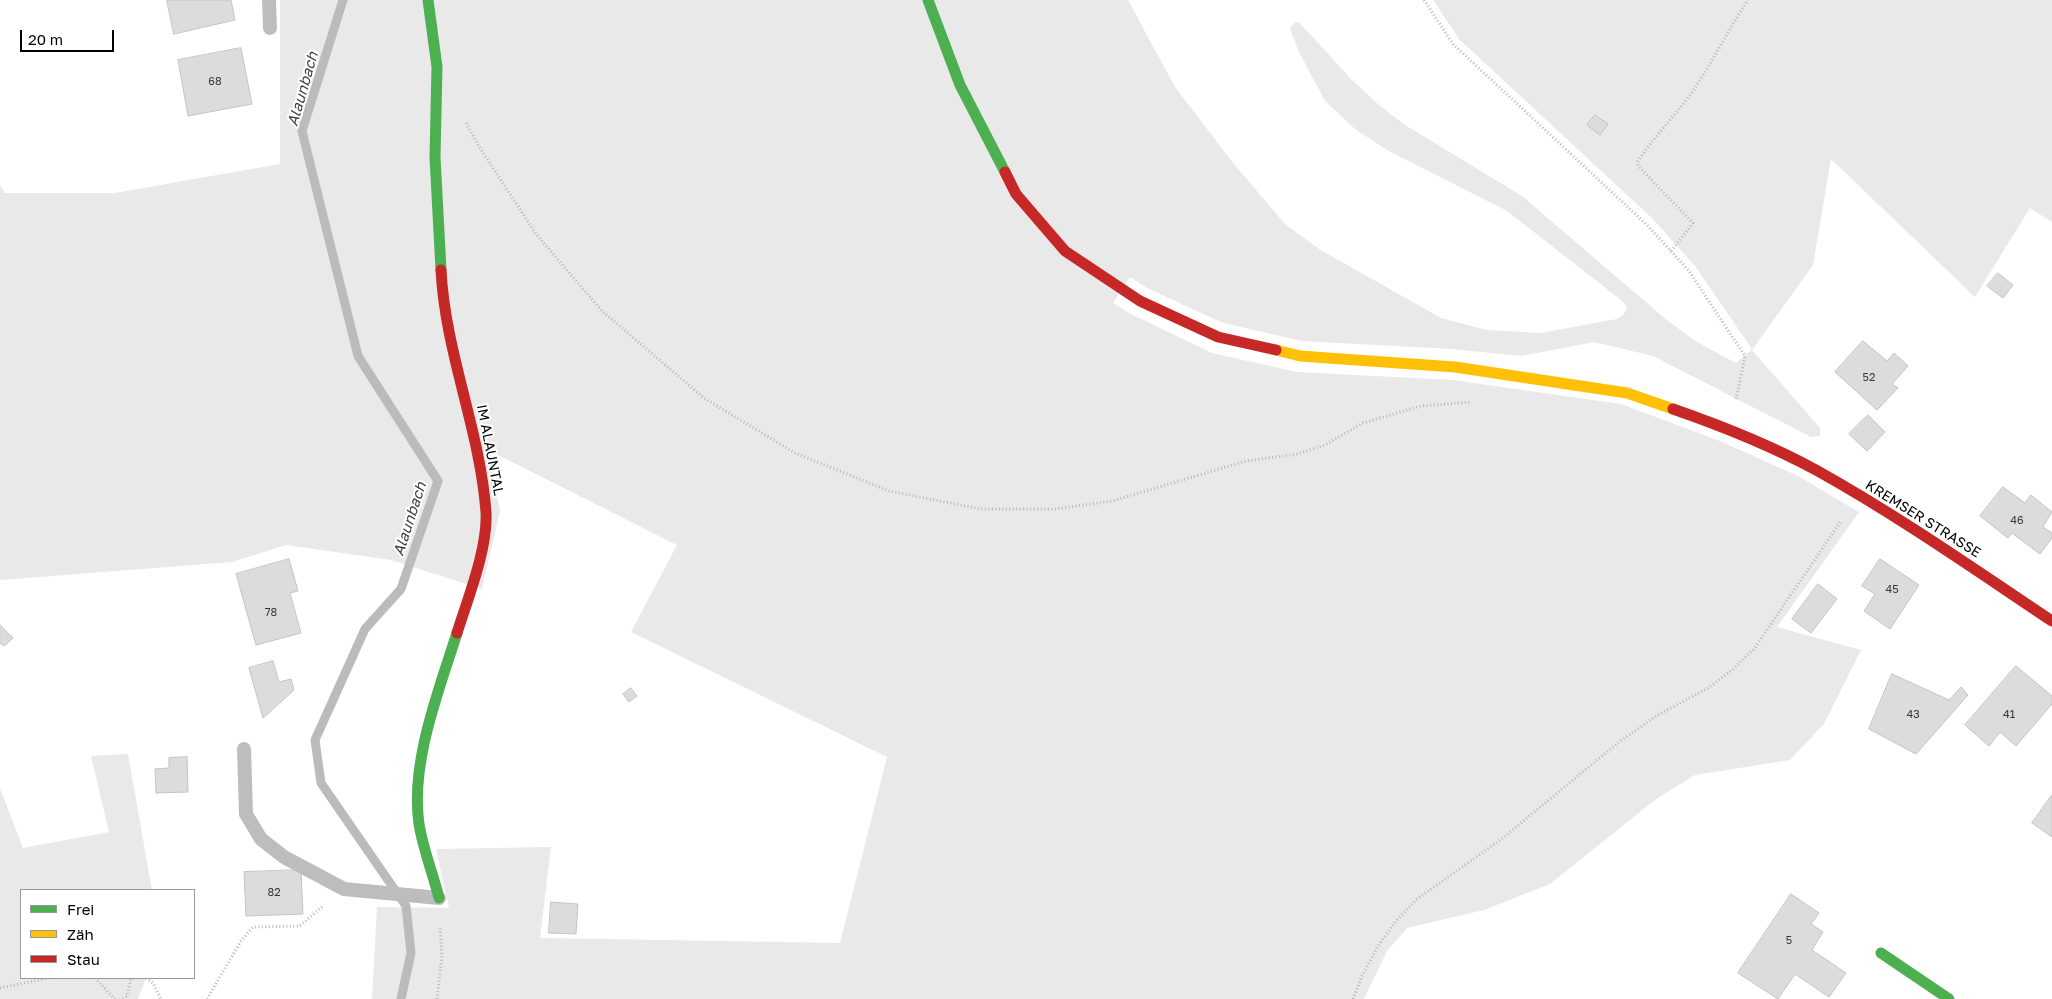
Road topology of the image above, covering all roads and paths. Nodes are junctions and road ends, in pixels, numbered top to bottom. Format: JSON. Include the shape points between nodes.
{"nodes":[{"id":1,"x":269,"y":0,"type":"edge"},
{"id":2,"x":428,"y":0,"type":"edge"},
{"id":3,"x":928,"y":0,"type":"edge"},
{"id":4,"x":1424,"y":0,"type":"edge"},
{"id":5,"x":1748,"y":0,"type":"edge"},
{"id":6,"x":270,"y":28,"type":"dead end"},
{"id":7,"x":464,"y":119,"type":"dead end"},
{"id":8,"x":1671,"y":251,"type":"junction"},
{"id":9,"x":1476,"y":401,"type":"dead end"},
{"id":10,"x":1726,"y":428,"type":"junction"},
{"id":11,"x":1859,"y":496,"type":"junction"},
{"id":12,"x":2052,"y":621,"type":"edge"},
{"id":13,"x":244,"y":749,"type":"dead end"},
{"id":14,"x":344,"y":889,"type":"junction"},
{"id":15,"x":439,"y":898,"type":"junction"},
{"id":16,"x":1882,"y":953,"type":"dead end"},
{"id":17,"x":44,"y":979,"type":"edge"},
{"id":18,"x":95,"y":979,"type":"edge"},
{"id":19,"x":131,"y":979,"type":"edge"},
{"id":20,"x":147,"y":979,"type":"edge"},
{"id":21,"x":0,"y":988,"type":"edge"},
{"id":22,"x":115,"y":999,"type":"edge"},
{"id":23,"x":123,"y":999,"type":"edge"},
{"id":24,"x":161,"y":999,"type":"edge"},
{"id":25,"x":207,"y":999,"type":"edge"},
{"id":26,"x":437,"y":999,"type":"edge"},
{"id":27,"x":1353,"y":999,"type":"edge"},
{"id":28,"x":1949,"y":999,"type":"edge"}],
"edges":[{"from":1,"to":6,"type":"lane"},
{"from":2,"to":15,"type":"street","name":"IM ALAUNTAL","via":[[437,67],[435,157],[442,298],[476,448],[486,513],[482,546],[429,723],[419,772],[419,823]]},
{"from":3,"to":10,"type":"street","name":"KREMSER STRASSE","via":[[960,85],[1016,194],[1065,251],[1140,301],[1218,338],[1300,356],[1455,367],[1628,392]]},
{"from":4,"to":8,"type":"path","via":[[1453,44]]},
{"from":5,"to":8,"type":"path","via":[[1689,96],[1638,160],[1638,166],[1693,223]]},
{"from":7,"to":9,"type":"path","via":[[536,234],[602,311],[704,398],[795,452],[889,491],[981,510],[1055,509],[1112,501],[1246,461],[1298,454],[1325,445],[1363,423],[1421,406]]},
{"from":8,"to":10,"type":"path","via":[[1689,271],[1745,356],[1739,392]]},
{"from":10,"to":11,"type":"street","name":"KREMSER STRASSE","via":[[1815,470]]},
{"from":11,"to":12,"type":"street","name":"KREMSER STRASSE"},
{"from":11,"to":27,"type":"path","via":[[1749,654],[1708,688],[1656,716],[1619,742],[1499,841],[1417,899],[1378,946]]},
{"from":13,"to":14,"type":"lane","via":[[246,814],[261,840],[284,857]]},
{"from":14,"to":15,"type":"lane"},
{"from":14,"to":25,"type":"path","via":[[300,926],[253,927],[241,941]]},
{"from":15,"to":26,"type":"path","via":[[442,956]]},
{"from":16,"to":28,"type":"street"},
{"from":17,"to":21,"type":"path"},
{"from":18,"to":22,"type":"path"},
{"from":19,"to":23,"type":"path","via":[[127,996]]},
{"from":20,"to":24,"type":"path"}]}
